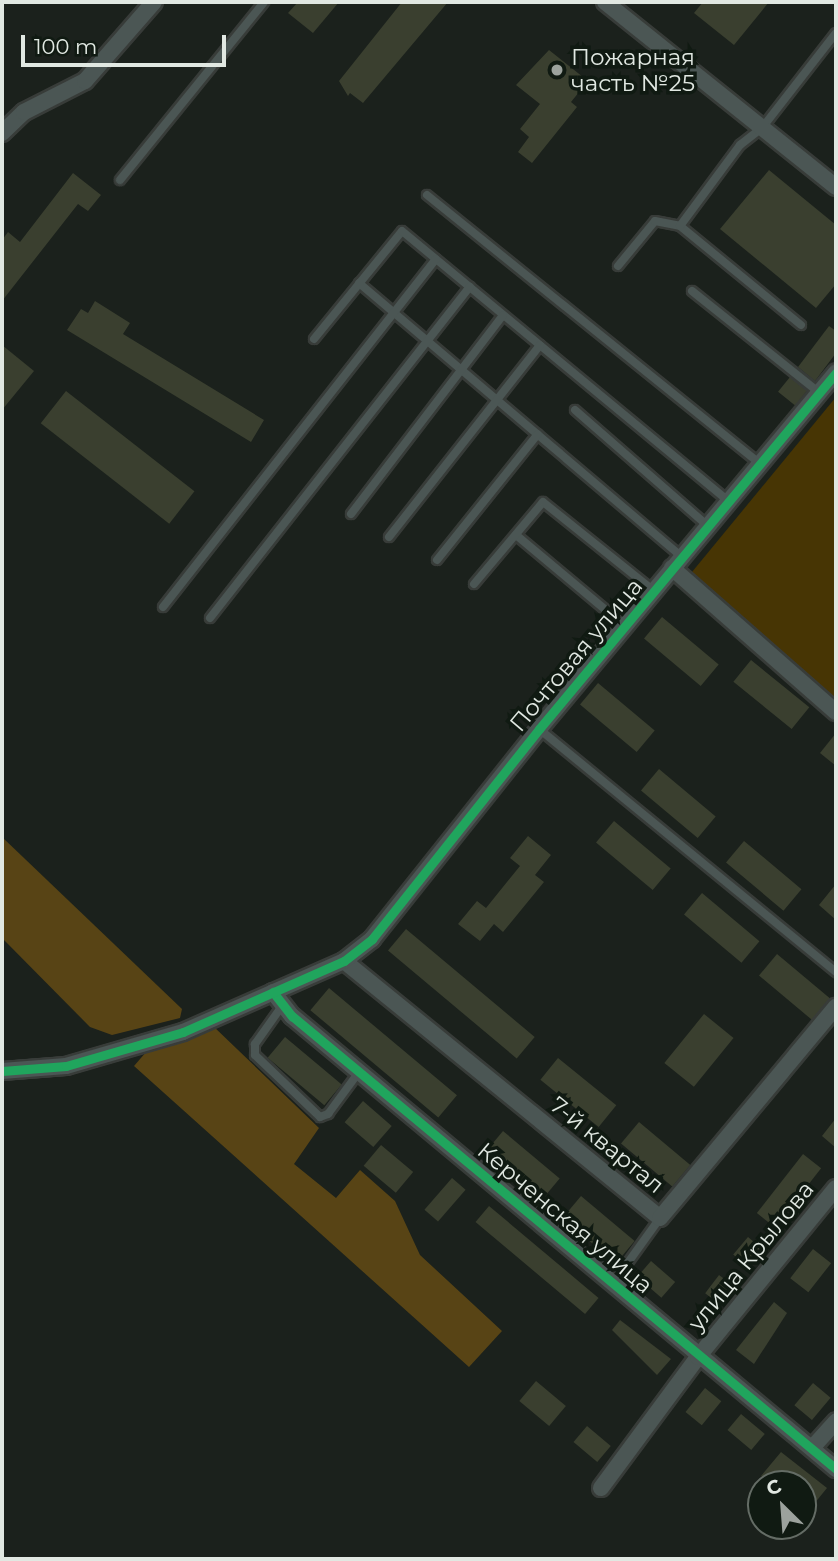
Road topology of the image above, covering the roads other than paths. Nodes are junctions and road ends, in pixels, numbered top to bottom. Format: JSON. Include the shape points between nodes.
{"nodes":[{"id":1,"x":153,"y":2,"type":"edge"},
{"id":2,"x":264,"y":2,"type":"edge"},
{"id":3,"x":605,"y":2,"type":"edge"},
{"id":4,"x":836,"y":33,"type":"edge"},
{"id":5,"x":762,"y":128,"type":"junction"},
{"id":6,"x":2,"y":133,"type":"edge"},
{"id":7,"x":120,"y":180,"type":"dead end"},
{"id":8,"x":836,"y":187,"type":"edge"},
{"id":9,"x":427,"y":195,"type":"dead end"},
{"id":10,"x":680,"y":226,"type":"junction"},
{"id":11,"x":436,"y":259,"type":"junction"},
{"id":12,"x":618,"y":266,"type":"dead end"},
{"id":13,"x":359,"y":283,"type":"junction"},
{"id":14,"x":470,"y":287,"type":"junction"},
{"id":15,"x":692,"y":291,"type":"dead end"},
{"id":16,"x":394,"y":313,"type":"junction"},
{"id":17,"x":503,"y":315,"type":"junction"},
{"id":18,"x":801,"y":325,"type":"dead end"},
{"id":19,"x":314,"y":339,"type":"dead end"},
{"id":20,"x":427,"y":341,"type":"junction"},
{"id":21,"x":540,"y":345,"type":"junction"},
{"id":22,"x":464,"y":372,"type":"junction"},
{"id":23,"x":836,"y":372,"type":"edge"},
{"id":24,"x":820,"y":393,"type":"junction"},
{"id":25,"x":497,"y":400,"type":"junction"},
{"id":26,"x":575,"y":410,"type":"dead end"},
{"id":27,"x":538,"y":434,"type":"junction"},
{"id":28,"x":759,"y":463,"type":"junction"},
{"id":29,"x":728,"y":501,"type":"junction"},
{"id":30,"x":351,"y":514,"type":"dead end"},
{"id":31,"x":708,"y":526,"type":"junction"},
{"id":32,"x":516,"y":535,"type":"junction"},
{"id":33,"x":389,"y":537,"type":"dead end"},
{"id":34,"x":437,"y":560,"type":"dead end"},
{"id":35,"x":677,"y":563,"type":"junction"},
{"id":36,"x":474,"y":584,"type":"dead end"},
{"id":37,"x":654,"y":591,"type":"junction"},
{"id":38,"x":163,"y":607,"type":"dead end"},
{"id":39,"x":210,"y":618,"type":"dead end"},
{"id":40,"x":625,"y":626,"type":"junction"},
{"id":41,"x":836,"y":712,"type":"edge"},
{"id":42,"x":539,"y":729,"type":"junction"},
{"id":43,"x":344,"y":961,"type":"junction"},
{"id":44,"x":836,"y":972,"type":"edge"},
{"id":45,"x":277,"y":999,"type":"junction"},
{"id":46,"x":836,"y":1007,"type":"edge"},
{"id":47,"x":2,"y":1071,"type":"edge"},
{"id":48,"x":359,"y":1072,"type":"junction"},
{"id":49,"x":836,"y":1188,"type":"edge"},
{"id":50,"x":660,"y":1217,"type":"junction"},
{"id":51,"x":614,"y":1282,"type":"junction"},
{"id":52,"x":698,"y":1357,"type":"junction"},
{"id":53,"x":836,"y":1421,"type":"edge"},
{"id":54,"x":812,"y":1448,"type":"junction"},
{"id":55,"x":836,"y":1469,"type":"edge"},
{"id":56,"x":601,"y":1488,"type":"dead end"}],
"edges":[{"from":1,"to":6,"type":"street","via":[[85,81],[24,112]]},
{"from":2,"to":7,"type":"lane"},
{"from":3,"to":5,"type":"street"},
{"from":4,"to":5,"type":"lane"},
{"from":5,"to":8,"type":"street"},
{"from":5,"to":10,"type":"lane","via":[[740,145]]},
{"from":9,"to":28,"type":"lane"},
{"from":10,"to":12,"type":"lane","via":[[655,221]]},
{"from":10,"to":18,"type":"lane"},
{"from":11,"to":13,"type":"lane","via":[[402,231]]},
{"from":11,"to":14,"type":"lane"},
{"from":11,"to":16,"type":"lane"},
{"from":13,"to":16,"type":"lane"},
{"from":13,"to":19,"type":"lane"},
{"from":14,"to":17,"type":"lane"},
{"from":14,"to":20,"type":"lane"},
{"from":15,"to":24,"type":"lane"},
{"from":16,"to":20,"type":"lane"},
{"from":16,"to":38,"type":"lane"},
{"from":17,"to":21,"type":"lane"},
{"from":17,"to":22,"type":"lane"},
{"from":20,"to":22,"type":"lane"},
{"from":20,"to":39,"type":"lane"},
{"from":21,"to":25,"type":"lane"},
{"from":21,"to":29,"type":"lane"},
{"from":22,"to":25,"type":"lane"},
{"from":22,"to":30,"type":"lane"},
{"from":23,"to":24,"type":"street","name":"Почтовая улица"},
{"from":24,"to":28,"type":"street","name":"Почтовая улица"},
{"from":25,"to":27,"type":"lane"},
{"from":25,"to":33,"type":"lane"},
{"from":26,"to":31,"type":"lane"},
{"from":27,"to":34,"type":"lane"},
{"from":27,"to":35,"type":"lane"},
{"from":28,"to":29,"type":"street","name":"Почтовая улица"},
{"from":29,"to":31,"type":"street","name":"Почтовая улица"},
{"from":31,"to":35,"type":"street","name":"Почтовая улица"},
{"from":32,"to":36,"type":"lane"},
{"from":32,"to":37,"type":"lane","via":[[543,502]]},
{"from":32,"to":40,"type":"lane"},
{"from":35,"to":37,"type":"street","name":"Почтовая улица"},
{"from":35,"to":41,"type":"street"},
{"from":37,"to":40,"type":"street","name":"Почтовая улица"},
{"from":40,"to":42,"type":"street","name":"Почтовая улица"},
{"from":42,"to":43,"type":"street","name":"Почтовая улица","via":[[372,939]]},
{"from":42,"to":44,"type":"lane"},
{"from":43,"to":45,"type":"street","name":"Почтовая улица"},
{"from":43,"to":50,"type":"street","name":"7-й квартал"},
{"from":45,"to":47,"type":"street","name":"Почтовая улица","via":[[66,1066]]},
{"from":45,"to":48,"type":"street","name":"Керченская улица"},
{"from":45,"to":48,"type":"lane","via":[[255,1044],[255,1055],[320,1117],[328,1114]]},
{"from":46,"to":50,"type":"street","name":"7-й квартал"},
{"from":48,"to":51,"type":"street","name":"Керченская улица"},
{"from":49,"to":52,"type":"street","name":"улица Крылова"},
{"from":50,"to":51,"type":"lane"},
{"from":51,"to":52,"type":"street","name":"Керченская улица"},
{"from":52,"to":54,"type":"street","name":"Керченская улица"},
{"from":52,"to":56,"type":"street","name":"улица Крылова"},
{"from":53,"to":54,"type":"street"},
{"from":54,"to":55,"type":"street","name":"Керченская улица"}]}
